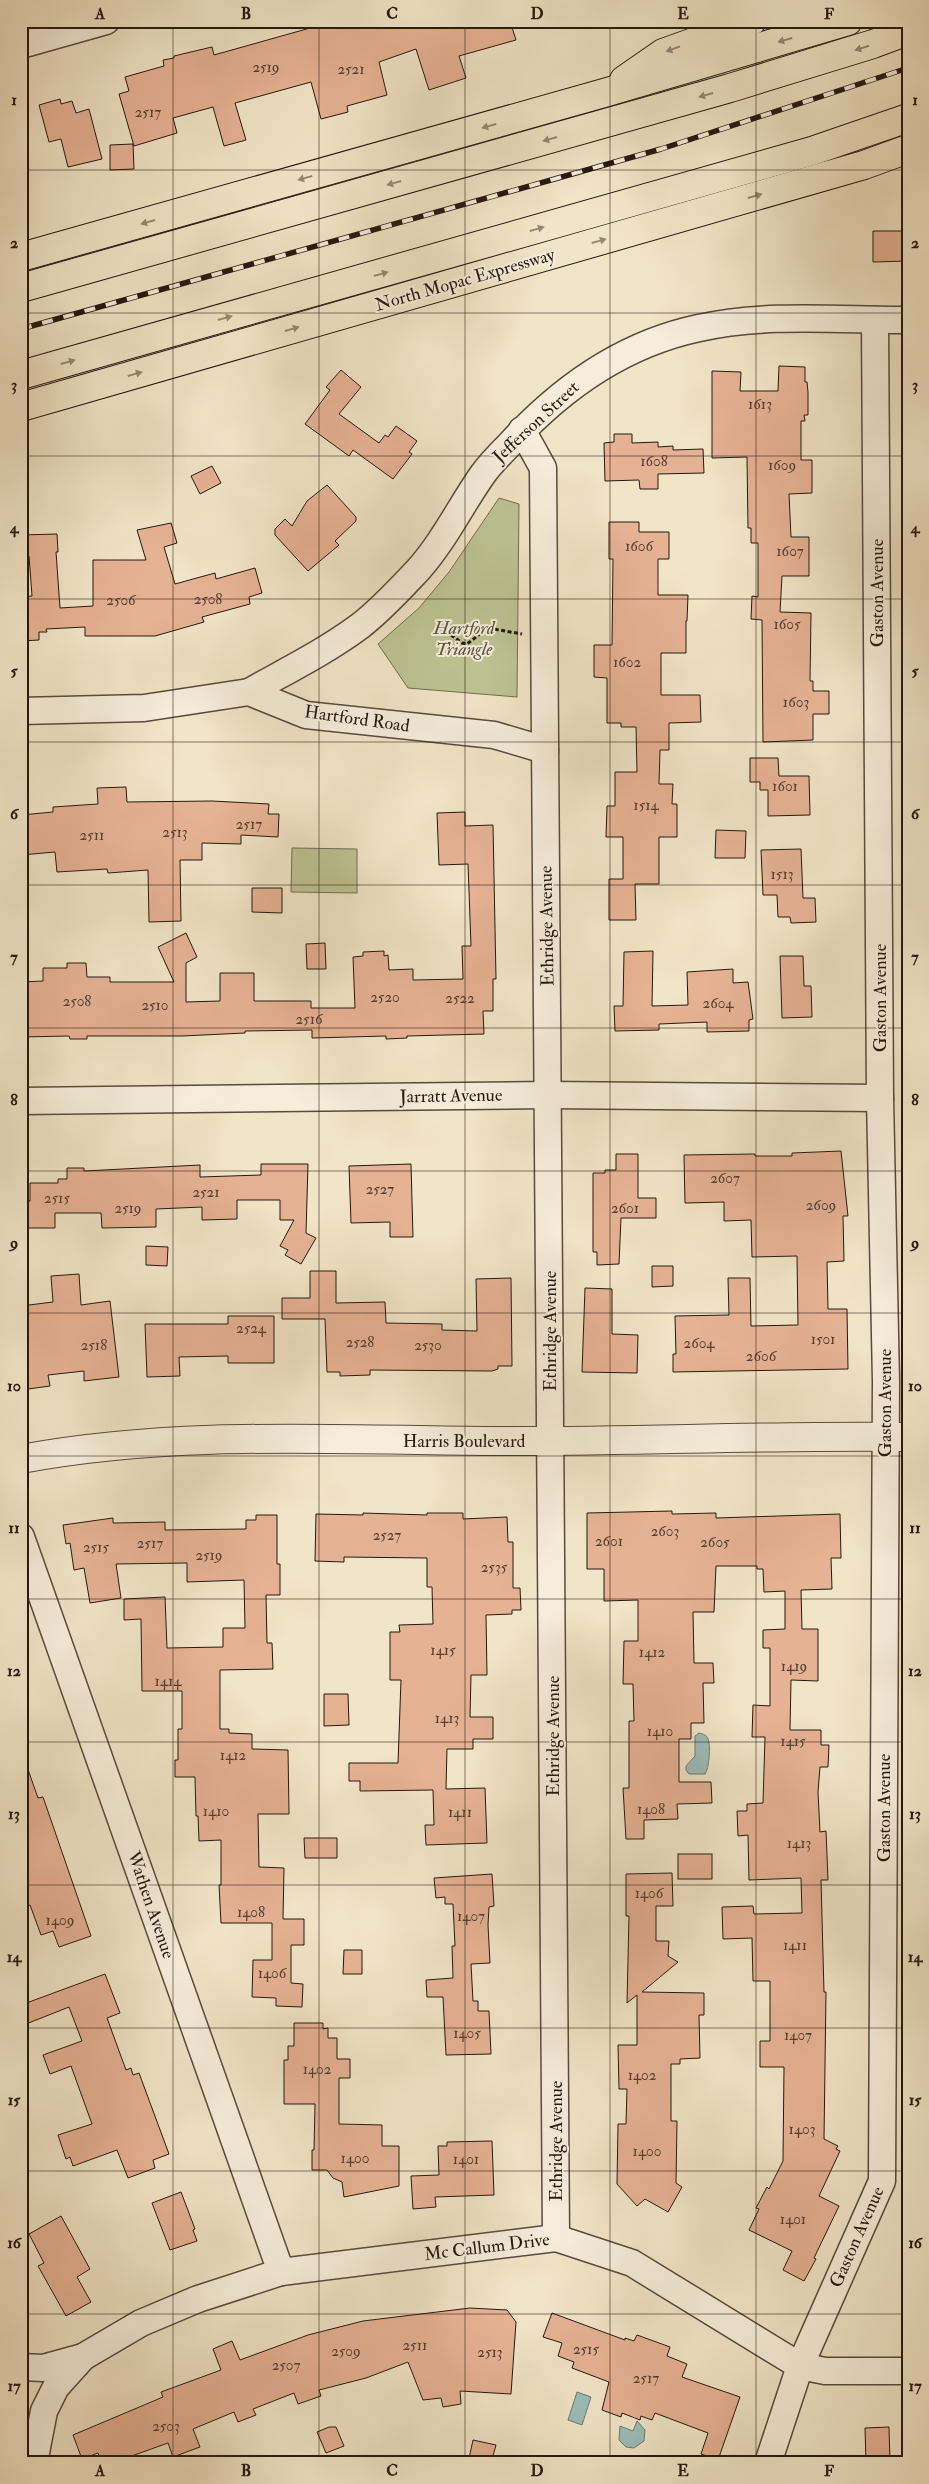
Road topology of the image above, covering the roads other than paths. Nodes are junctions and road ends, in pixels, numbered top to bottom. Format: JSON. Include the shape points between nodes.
{"nodes":[{"id":1,"x":106,"y":21,"type":"edge"},
{"id":2,"x":752,"y":21,"type":"edge"},
{"id":3,"x":848,"y":21,"type":"edge"},
{"id":4,"x":908,"y":31,"type":"edge"},
{"id":5,"x":21,"y":45,"type":"edge"},
{"id":6,"x":604,"y":93,"type":"junction"},
{"id":7,"x":908,"y":118,"type":"edge"},
{"id":8,"x":908,"y":149,"type":"edge"},
{"id":9,"x":908,"y":159,"type":"edge"},
{"id":10,"x":864,"y":165,"type":"junction"},
{"id":11,"x":21,"y":257,"type":"edge"},
{"id":12,"x":21,"y":288,"type":"edge"},
{"id":13,"x":875,"y":320,"type":"junction"},
{"id":14,"x":908,"y":320,"type":"edge"},
{"id":15,"x":21,"y":375,"type":"edge"},
{"id":16,"x":21,"y":407,"type":"edge"},
{"id":17,"x":522,"y":430,"type":"junction"},
{"id":18,"x":249,"y":692,"type":"junction"},
{"id":19,"x":21,"y":711,"type":"edge"},
{"id":20,"x":545,"y":750,"type":"junction"},
{"id":21,"x":548,"y":1095,"type":"junction"},
{"id":22,"x":880,"y":1098,"type":"junction"},
{"id":23,"x":21,"y":1101,"type":"edge"},
{"id":24,"x":896,"y":1437,"type":"edge"},
{"id":25,"x":551,"y":1441,"type":"junction"},
{"id":26,"x":21,"y":1460,"type":"edge"},
{"id":27,"x":21,"y":1537,"type":"edge"},
{"id":28,"x":556,"y":2238,"type":"junction"},
{"id":29,"x":281,"y":2272,"type":"junction"},
{"id":30,"x":83,"y":2357,"type":"junction"},
{"id":31,"x":800,"y":2366,"type":"junction"},
{"id":32,"x":21,"y":2367,"type":"edge"},
{"id":33,"x":908,"y":2371,"type":"edge"},
{"id":34,"x":21,"y":2433,"type":"edge"},
{"id":35,"x":30,"y":2463,"type":"edge"},
{"id":36,"x":34,"y":2463,"type":"edge"},
{"id":37,"x":768,"y":2463,"type":"edge"}],
"edges":[{"from":1,"to":5,"type":"street"},
{"from":2,"to":6,"type":"highway","one_way":true,"via":[[663,53]]},
{"from":3,"to":6,"type":"highway","one_way":true},
{"from":4,"to":12,"type":"highway","one_way":true,"via":[[730,88]]},
{"from":6,"to":11,"type":"highway","one_way":true},
{"from":15,"to":7,"type":"highway","one_way":true,"via":[[812,151]]},
{"from":8,"to":10,"type":"highway","name":"North Mopac Expressway"},
{"from":9,"to":10,"type":"highway"},
{"from":16,"to":10,"type":"highway","name":"North Mopac Expressway","one_way":true},
{"from":13,"to":14,"type":"street","name":"Jefferson Street"},
{"from":13,"to":17,"type":"street","name":"Jefferson Street","via":[[750,320],[698,328],[647,344],[607,362],[568,388]]},
{"from":13,"to":22,"type":"street","name":"Gaston Avenue"},
{"from":17,"to":18,"type":"street","name":"Jefferson Street","via":[[484,472],[442,538],[393,595],[360,625]]},
{"from":17,"to":20,"type":"street","name":"Ethridge Avenue","via":[[543,468]]},
{"from":18,"to":19,"type":"street","via":[[144,708]]},
{"from":18,"to":20,"type":"street","name":"Hartford Road","via":[[306,715],[494,735]]},
{"from":20,"to":21,"type":"street","name":"Ethridge Avenue"},
{"from":21,"to":22,"type":"street","name":"Jarratt Avenue"},
{"from":21,"to":23,"type":"street","name":"Jarratt Avenue"},
{"from":21,"to":25,"type":"street","name":"Ethridge Avenue"},
{"from":22,"to":24,"type":"street","name":"Gaston Avenue","via":[[886,1372]]},
{"from":24,"to":25,"type":"street","name":"Harris Boulevard"},
{"from":24,"to":31,"type":"street","name":"Gaston Avenue","via":[[882,2181]]},
{"from":25,"to":26,"type":"street","name":"Harris Boulevard","via":[[220,1439],[79,1448]]},
{"from":25,"to":28,"type":"street","name":"Ethridge Avenue"},
{"from":27,"to":29,"type":"street","name":"Wathen Avenue"},
{"from":28,"to":29,"type":"street","name":"Mc Callum Drive"},
{"from":28,"to":31,"type":"street","name":"Mc Callum Drive","via":[[632,2263]]},
{"from":29,"to":30,"type":"street","name":"Mc Callum Drive","via":[[190,2302],[141,2323]]},
{"from":30,"to":32,"type":"street","name":"Mc Callum Drive","via":[[43,2368]]},
{"from":30,"to":36,"type":"street","name":"Mc Callum Drive","via":[[56,2387],[48,2404]]},
{"from":31,"to":33,"type":"street","name":"Mc Callum Drive","via":[[825,2371]]},
{"from":31,"to":37,"type":"street","name":"Gaston Avenue"},
{"from":34,"to":35,"type":"street"}]}
